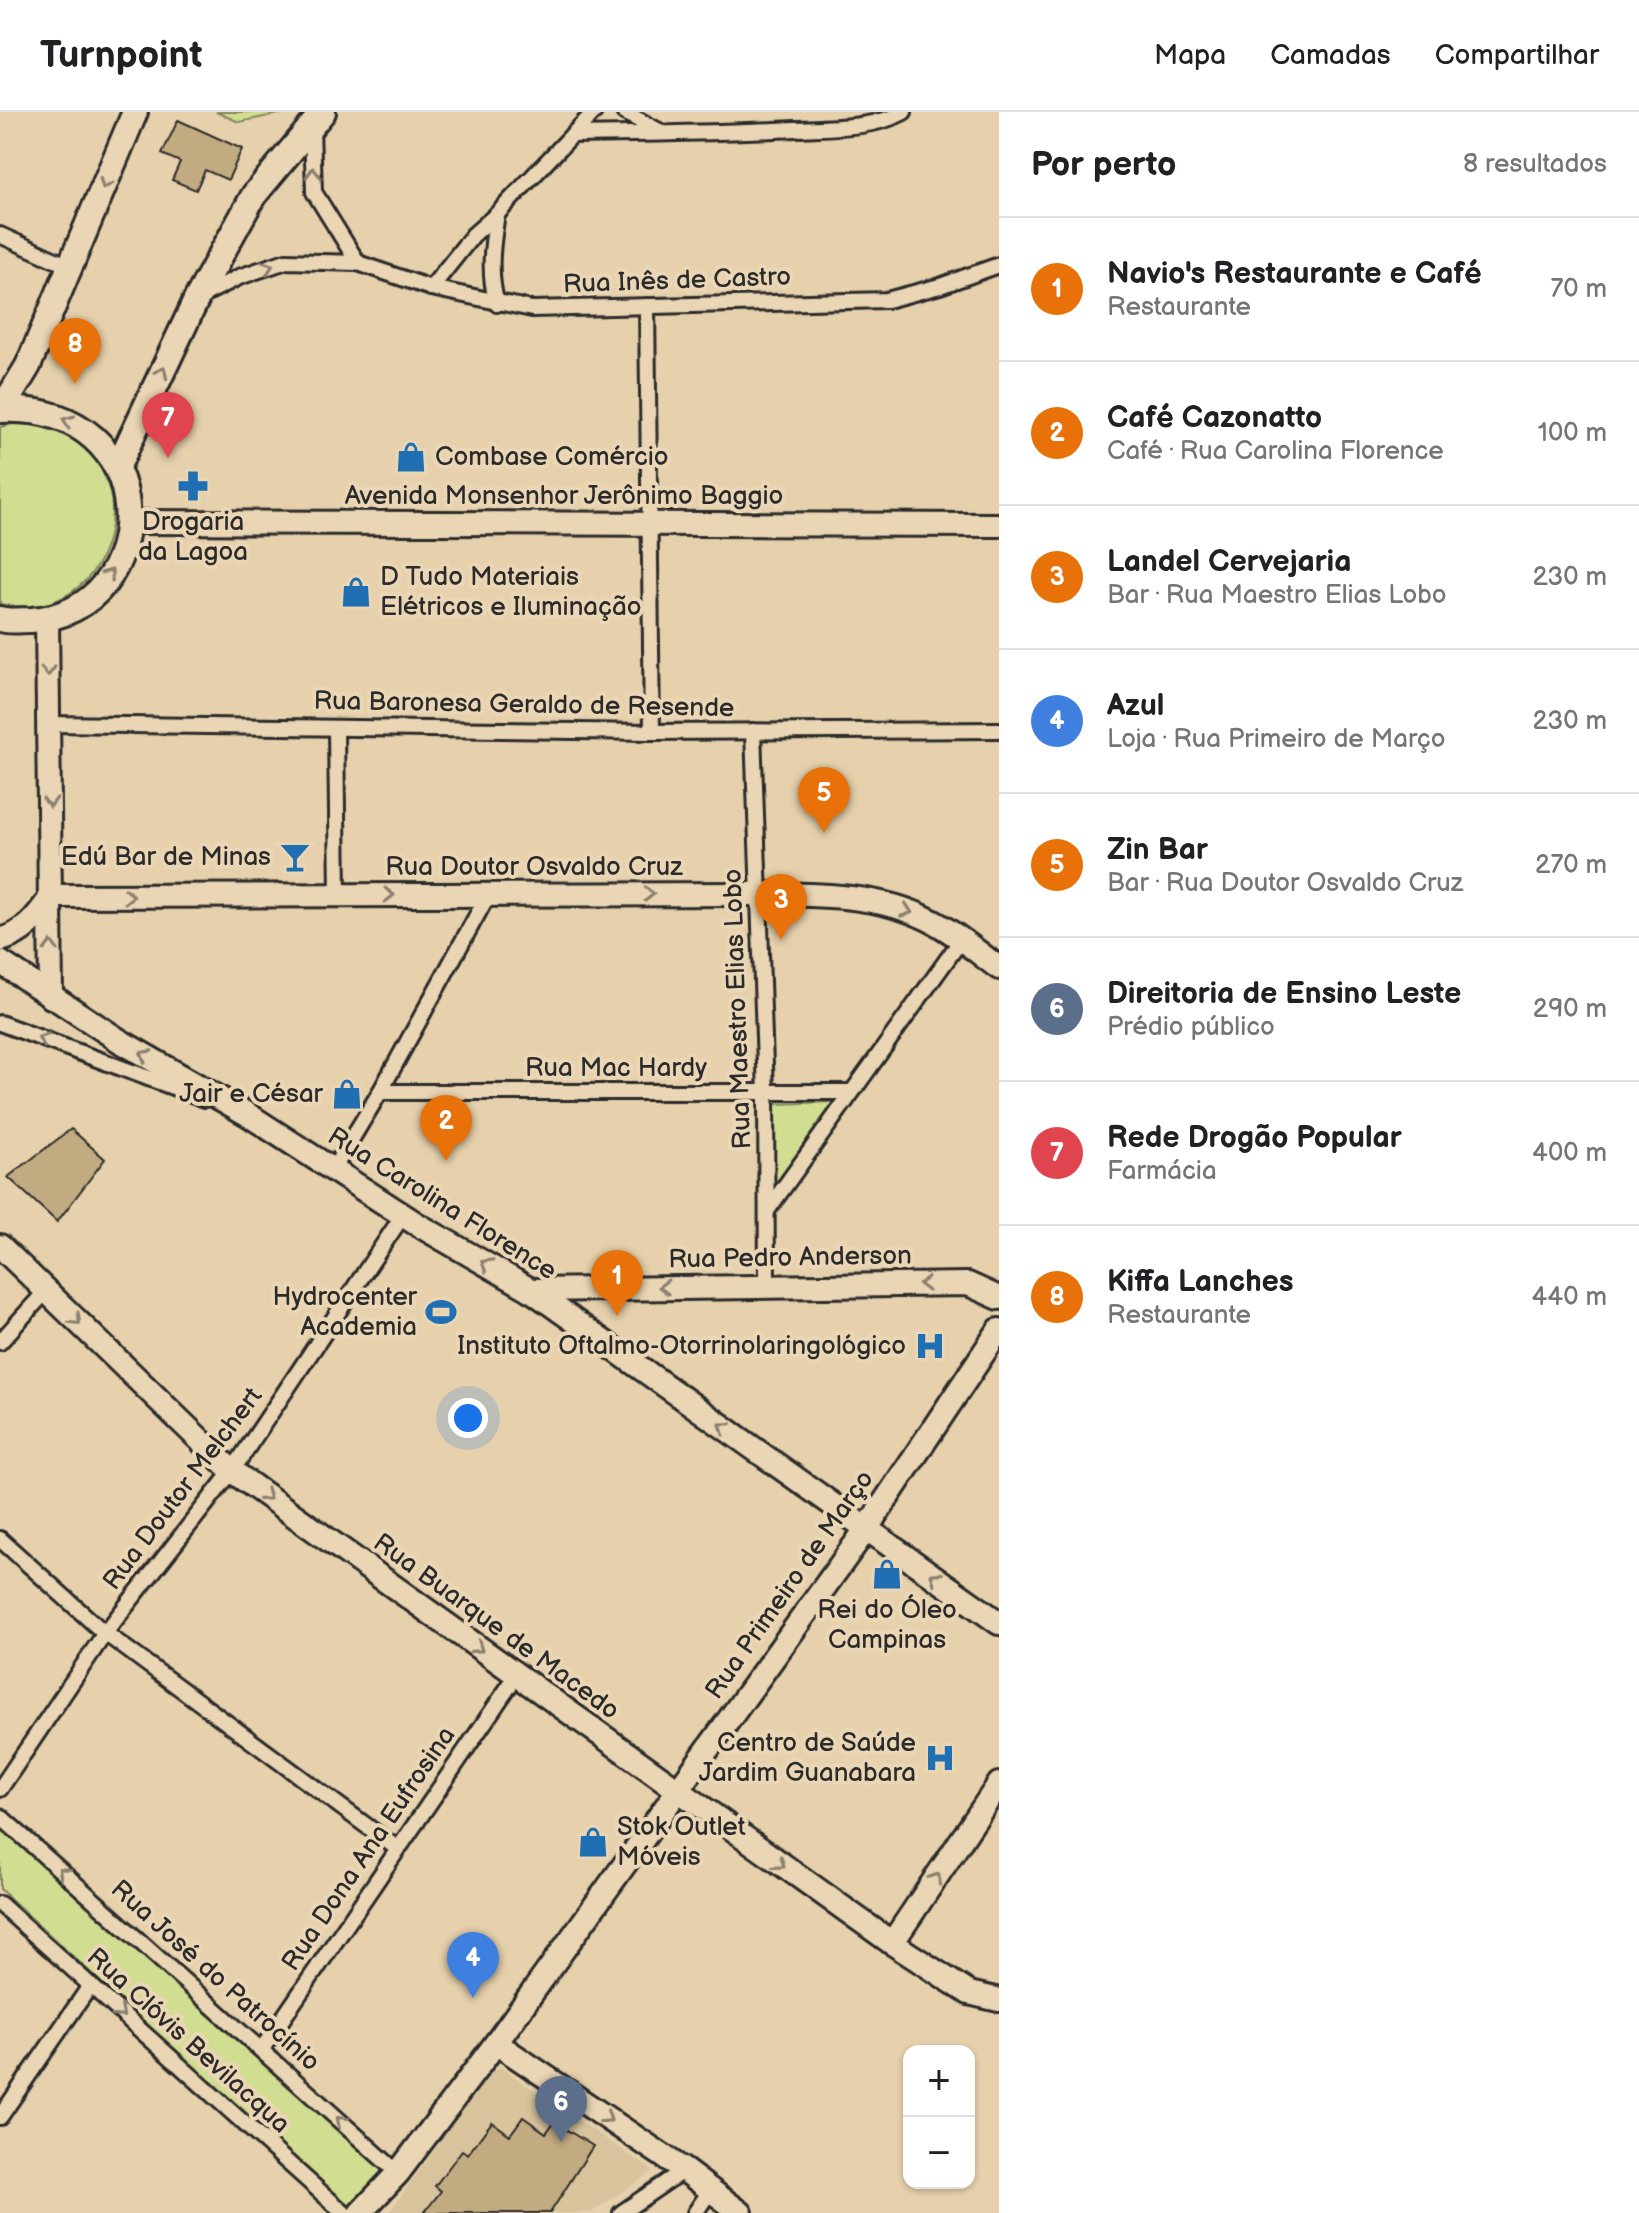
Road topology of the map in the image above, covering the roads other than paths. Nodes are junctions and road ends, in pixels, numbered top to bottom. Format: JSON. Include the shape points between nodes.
{"nodes":[{"id":1,"x":135,"y":112,"type":"edge"},
{"id":2,"x":594,"y":112,"type":"edge"},
{"id":3,"x":624,"y":112,"type":"edge"},
{"id":4,"x":904,"y":112,"type":"edge"},
{"id":5,"x":318,"y":119,"type":"edge"},
{"id":6,"x":663,"y":133,"type":"junction"},
{"id":7,"x":572,"y":135,"type":"junction"},
{"id":8,"x":497,"y":214,"type":"junction"},
{"id":9,"x":0,"y":235,"type":"edge"},
{"id":10,"x":358,"y":263,"type":"junction"},
{"id":11,"x":999,"y":265,"type":"edge"},
{"id":12,"x":71,"y":267,"type":"junction"},
{"id":13,"x":431,"y":288,"type":"junction"},
{"id":14,"x":197,"y":298,"type":"junction"},
{"id":15,"x":497,"y":304,"type":"junction"},
{"id":16,"x":647,"y":306,"type":"junction"},
{"id":17,"x":0,"y":408,"type":"edge"},
{"id":18,"x":117,"y":468,"type":"junction"},
{"id":19,"x":128,"y":522,"type":"junction"},
{"id":20,"x":651,"y":524,"type":"junction"},
{"id":21,"x":999,"y":525,"type":"edge"},
{"id":22,"x":0,"y":619,"type":"edge"},
{"id":23,"x":47,"y":619,"type":"junction"},
{"id":24,"x":49,"y":724,"type":"junction"},
{"id":25,"x":336,"y":728,"type":"junction"},
{"id":26,"x":999,"y":730,"type":"edge"},
{"id":27,"x":753,"y":731,"type":"junction"},
{"id":28,"x":652,"y":732,"type":"junction"},
{"id":29,"x":758,"y":894,"type":"junction"},
{"id":30,"x":338,"y":895,"type":"junction"},
{"id":31,"x":488,"y":895,"type":"junction"},
{"id":32,"x":51,"y":896,"type":"junction"},
{"id":33,"x":0,"y":940,"type":"edge"},
{"id":34,"x":961,"y":940,"type":"junction"},
{"id":35,"x":0,"y":962,"type":"edge"},
{"id":36,"x":999,"y":968,"type":"edge"},
{"id":37,"x":51,"y":997,"type":"junction"},
{"id":38,"x":0,"y":1023,"type":"edge"},
{"id":39,"x":380,"y":1092,"type":"junction"},
{"id":40,"x":851,"y":1092,"type":"junction"},
{"id":41,"x":766,"y":1093,"type":"junction"},
{"id":42,"x":247,"y":1114,"type":"junction"},
{"id":43,"x":333,"y":1170,"type":"junction"},
{"id":44,"x":767,"y":1212,"type":"junction"},
{"id":45,"x":403,"y":1215,"type":"junction"},
{"id":46,"x":0,"y":1246,"type":"edge"},
{"id":47,"x":767,"y":1285,"type":"junction"},
{"id":48,"x":531,"y":1290,"type":"junction"},
{"id":49,"x":46,"y":1291,"type":"junction"},
{"id":50,"x":999,"y":1298,"type":"edge"},
{"id":51,"x":999,"y":1330,"type":"edge"},
{"id":52,"x":0,"y":1342,"type":"edge"},
{"id":53,"x":232,"y":1471,"type":"junction"},
{"id":54,"x":867,"y":1528,"type":"junction"},
{"id":55,"x":0,"y":1539,"type":"edge"},
{"id":56,"x":999,"y":1623,"type":"edge"},
{"id":57,"x":105,"y":1633,"type":"junction"},
{"id":58,"x":516,"y":1676,"type":"junction"},
{"id":59,"x":999,"y":1784,"type":"edge"},
{"id":60,"x":0,"y":1789,"type":"edge"},
{"id":61,"x":676,"y":1791,"type":"junction"},
{"id":62,"x":0,"y":1816,"type":"edge"},
{"id":63,"x":398,"y":1849,"type":"junction"},
{"id":64,"x":0,"y":1904,"type":"edge"},
{"id":65,"x":892,"y":1943,"type":"junction"},
{"id":66,"x":90,"y":1986,"type":"junction"},
{"id":67,"x":999,"y":2000,"type":"edge"},
{"id":68,"x":496,"y":2043,"type":"junction"},
{"id":69,"x":262,"y":2049,"type":"junction"},
{"id":70,"x":0,"y":2117,"type":"edge"},
{"id":71,"x":684,"y":2170,"type":"junction"},
{"id":72,"x":398,"y":2173,"type":"junction"},
{"id":73,"x":710,"y":2191,"type":"junction"},
{"id":74,"x":344,"y":2213,"type":"edge"},
{"id":75,"x":360,"y":2213,"type":"edge"},
{"id":76,"x":621,"y":2213,"type":"edge"},
{"id":77,"x":695,"y":2213,"type":"edge"},
{"id":78,"x":741,"y":2213,"type":"edge"}],
"edges":[{"from":1,"to":12,"type":"main road","one_way":true},
{"from":2,"to":7,"type":"street"},
{"from":3,"to":6,"type":"street"},
{"from":4,"to":6,"type":"street","via":[[885,122],[856,125]]},
{"from":10,"to":5,"type":"street","one_way":true,"via":[[314,192]]},
{"from":5,"to":14,"type":"main road","via":[[254,195]]},
{"from":6,"to":7,"type":"street"},
{"from":7,"to":8,"type":"street"},
{"from":8,"to":13,"type":"street"},
{"from":8,"to":15,"type":"street","via":[[491,285]]},
{"from":9,"to":12,"type":"street"},
{"from":10,"to":13,"type":"street","name":"Rua Inês de Castro"},
{"from":14,"to":10,"type":"street","name":"Rua Inês de Castro","one_way":true,"via":[[286,261]]},
{"from":11,"to":16,"type":"street","name":"Rua Inês de Castro","via":[[887,300]]},
{"from":12,"to":17,"type":"main road","via":[[28,366]]},
{"from":13,"to":15,"type":"street","name":"Rua Inês de Castro"},
{"from":18,"to":14,"type":"main road","one_way":true},
{"from":15,"to":16,"type":"street","name":"Rua Inês de Castro","via":[[532,309]]},
{"from":16,"to":20,"type":"street"},
{"from":18,"to":17,"type":"main road","one_way":true,"via":[[81,426],[60,416]]},
{"from":18,"to":19,"type":"main road","via":[[126,491]]},
{"from":19,"to":20,"type":"main road","name":"Avenida Monsenhor Jerônimo Baggio"},
{"from":23,"to":19,"type":"main road","one_way":true,"via":[[70,611],[105,581],[118,563]]},
{"from":20,"to":21,"type":"main road","name":"Avenida Monsenhor Jerônimo Baggio"},
{"from":20,"to":28,"type":"street"},
{"from":22,"to":23,"type":"main road"},
{"from":23,"to":24,"type":"main road","one_way":true},
{"from":24,"to":25,"type":"street","name":"Rua Baronesa Geraldo de Resende"},
{"from":24,"to":32,"type":"main road","one_way":true},
{"from":25,"to":28,"type":"street","name":"Rua Baronesa Geraldo de Resende"},
{"from":25,"to":30,"type":"street"},
{"from":26,"to":27,"type":"street","name":"Rua Baronesa Geraldo de Resende"},
{"from":27,"to":28,"type":"street","name":"Rua Baronesa Geraldo de Resende"},
{"from":27,"to":29,"type":"street","name":"Rua Maestro Elias Lobo"},
{"from":31,"to":29,"type":"main road","name":"Rua Doutor Osvaldo Cruz","one_way":true},
{"from":29,"to":34,"type":"main road","name":"Rua Doutor Osvaldo Cruz","one_way":true,"via":[[839,896],[894,906]]},
{"from":29,"to":41,"type":"street","name":"Rua Maestro Elias Lobo"},
{"from":30,"to":31,"type":"main road","name":"Rua Doutor Osvaldo Cruz","one_way":true},
{"from":32,"to":30,"type":"main road","name":"Rua Doutor Osvaldo Cruz","one_way":true},
{"from":31,"to":39,"type":"street"},
{"from":32,"to":33,"type":"main road","via":[[36,919],[14,937]]},
{"from":37,"to":32,"type":"main road","one_way":true},
{"from":34,"to":36,"type":"main road","name":"Rua Doutor Osvaldo Cruz"},
{"from":34,"to":40,"type":"street"},
{"from":35,"to":37,"type":"main road","name":"Rua Carolina Florence"},
{"from":42,"to":37,"type":"main road","name":"Rua Carolina Florence","one_way":true},
{"from":42,"to":38,"type":"street","one_way":true},
{"from":39,"to":41,"type":"street","name":"Rua Mac Hardy"},
{"from":39,"to":43,"type":"street"},
{"from":40,"to":41,"type":"street","name":"Rua Mac Hardy"},
{"from":40,"to":44,"type":"street"},
{"from":41,"to":44,"type":"street","name":"Rua Maestro Elias Lobo"},
{"from":42,"to":43,"type":"main road","name":"Rua Carolina Florence"},
{"from":43,"to":45,"type":"main road","name":"Rua Carolina Florence"},
{"from":44,"to":47,"type":"street","name":"Rua Maestro Elias Lobo"},
{"from":48,"to":45,"type":"main road","name":"Rua Carolina Florence","one_way":true},
{"from":45,"to":53,"type":"street","name":"Rua Doutor Melchert"},
{"from":46,"to":49,"type":"main road","name":"Rua Buarque de Macedo"},
{"from":47,"to":48,"type":"main road","name":"Rua Pedro Anderson","one_way":true},
{"from":50,"to":47,"type":"main road","name":"Rua Pedro Anderson","one_way":true,"via":[[968,1284]]},
{"from":54,"to":48,"type":"main road","name":"Rua Carolina Florence","one_way":true},
{"from":49,"to":52,"type":"street"},
{"from":49,"to":53,"type":"main road","name":"Rua Buarque de Macedo","one_way":true},
{"from":51,"to":54,"type":"main road","name":"Rua Primeiro de Março"},
{"from":53,"to":57,"type":"street","name":"Rua Doutor Melchert"},
{"from":53,"to":58,"type":"main road","name":"Rua Buarque de Macedo","one_way":true},
{"from":56,"to":54,"type":"main road","name":"Rua Carolina Florence","one_way":true},
{"from":54,"to":61,"type":"main road","name":"Rua Primeiro de Março"},
{"from":55,"to":57,"type":"street"},
{"from":57,"to":60,"type":"street","name":"Rua Doutor Melchert"},
{"from":57,"to":63,"type":"street"},
{"from":58,"to":61,"type":"main road","name":"Rua Buarque de Macedo"},
{"from":58,"to":63,"type":"street","name":"Rua Dona Ana Eufrosina"},
{"from":65,"to":59,"type":"main road","one_way":true},
{"from":61,"to":65,"type":"main road","name":"Rua Buarque de Macedo","one_way":true},
{"from":61,"to":68,"type":"main road","name":"Rua Primeiro de Março"},
{"from":69,"to":62,"type":"street","name":"Rua José do Patrocínio","one_way":true},
{"from":63,"to":69,"type":"street","name":"Rua Dona Ana Eufrosina"},
{"from":64,"to":66,"type":"street","name":"Rua Clóvis Bevilacqua"},
{"from":65,"to":67,"type":"main road","name":"Rua Buarque de Macedo","via":[[969,1993]]},
{"from":66,"to":70,"type":"street"},
{"from":66,"to":74,"type":"street","name":"Rua Clóvis Bevilacqua","one_way":true},
{"from":68,"to":71,"type":"main road","one_way":true},
{"from":68,"to":72,"type":"main road","name":"Rua Primeiro de Março"},
{"from":72,"to":69,"type":"street","name":"Rua José do Patrocínio","one_way":true},
{"from":71,"to":73,"type":"main road"},
{"from":71,"to":76,"type":"street"},
{"from":72,"to":75,"type":"main road","name":"Rua Primeiro de Março"},
{"from":73,"to":77,"type":"street"},
{"from":73,"to":78,"type":"main road"}]}
